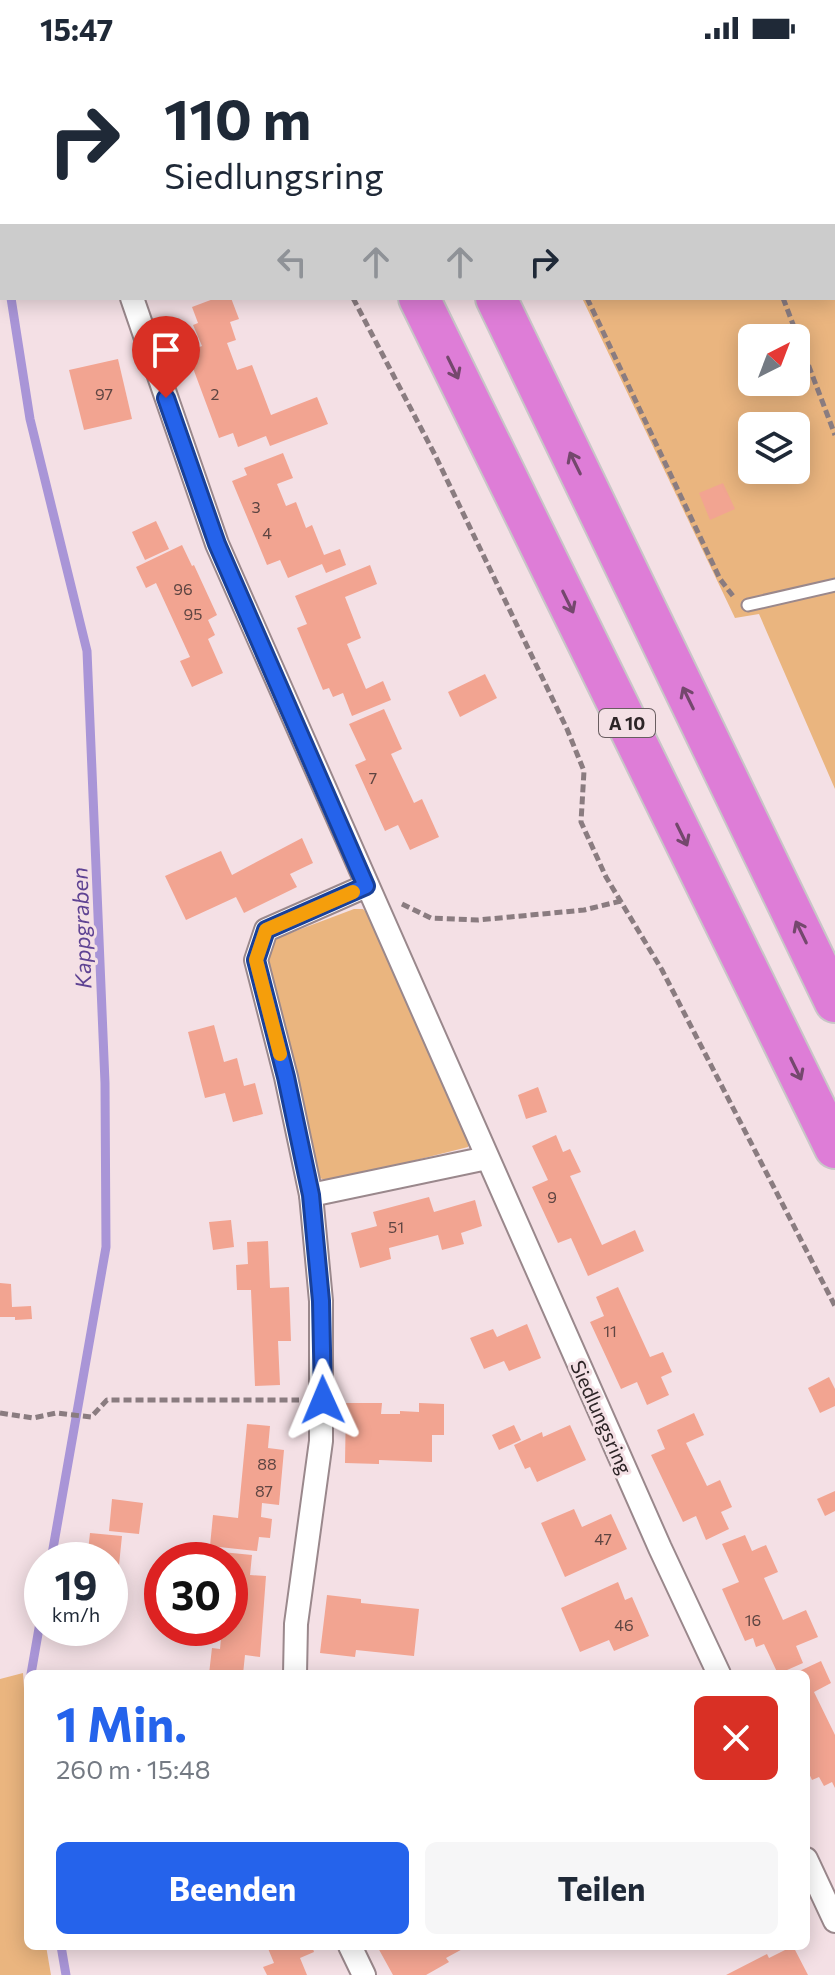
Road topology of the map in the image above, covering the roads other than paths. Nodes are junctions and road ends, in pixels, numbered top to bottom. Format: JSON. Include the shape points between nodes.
{"nodes":[{"id":1,"x":133,"y":300,"type":"edge"},
{"id":2,"x":420,"y":300,"type":"edge"},
{"id":3,"x":497,"y":300,"type":"edge"},
{"id":4,"x":835,"y":585,"type":"edge"},
{"id":5,"x":748,"y":605,"type":"road end"},
{"id":6,"x":366,"y":886,"type":"junction"},
{"id":7,"x":835,"y":1002,"type":"edge"},
{"id":8,"x":835,"y":1148,"type":"edge"},
{"id":9,"x":487,"y":1158,"type":"junction"},
{"id":10,"x":311,"y":1195,"type":"junction"},
{"id":11,"x":295,"y":1670,"type":"edge"},
{"id":12,"x":717,"y":1670,"type":"edge"},
{"id":13,"x":810,"y":1868,"type":"edge"},
{"id":14,"x":835,"y":1921,"type":"edge"},
{"id":15,"x":352,"y":1950,"type":"edge"},
{"id":16,"x":364,"y":1975,"type":"edge"}],
"edges":[{"from":1,"to":6,"type":"street","name":"Siedlungsring","via":[[217,544]]},
{"from":2,"to":8,"type":"highway","number":"A 10","one_way":true},
{"from":7,"to":3,"type":"highway","one_way":true},
{"from":4,"to":5,"type":"lane"},
{"from":6,"to":9,"type":"street","name":"Siedlungsring"},
{"from":6,"to":10,"type":"street","via":[[266,930],[256,960]]},
{"from":9,"to":10,"type":"street"},
{"from":9,"to":12,"type":"street","name":"Siedlungsring"},
{"from":10,"to":11,"type":"street","via":[[323,1400]]},
{"from":13,"to":14,"type":"street"},
{"from":15,"to":16,"type":"street"}]}
